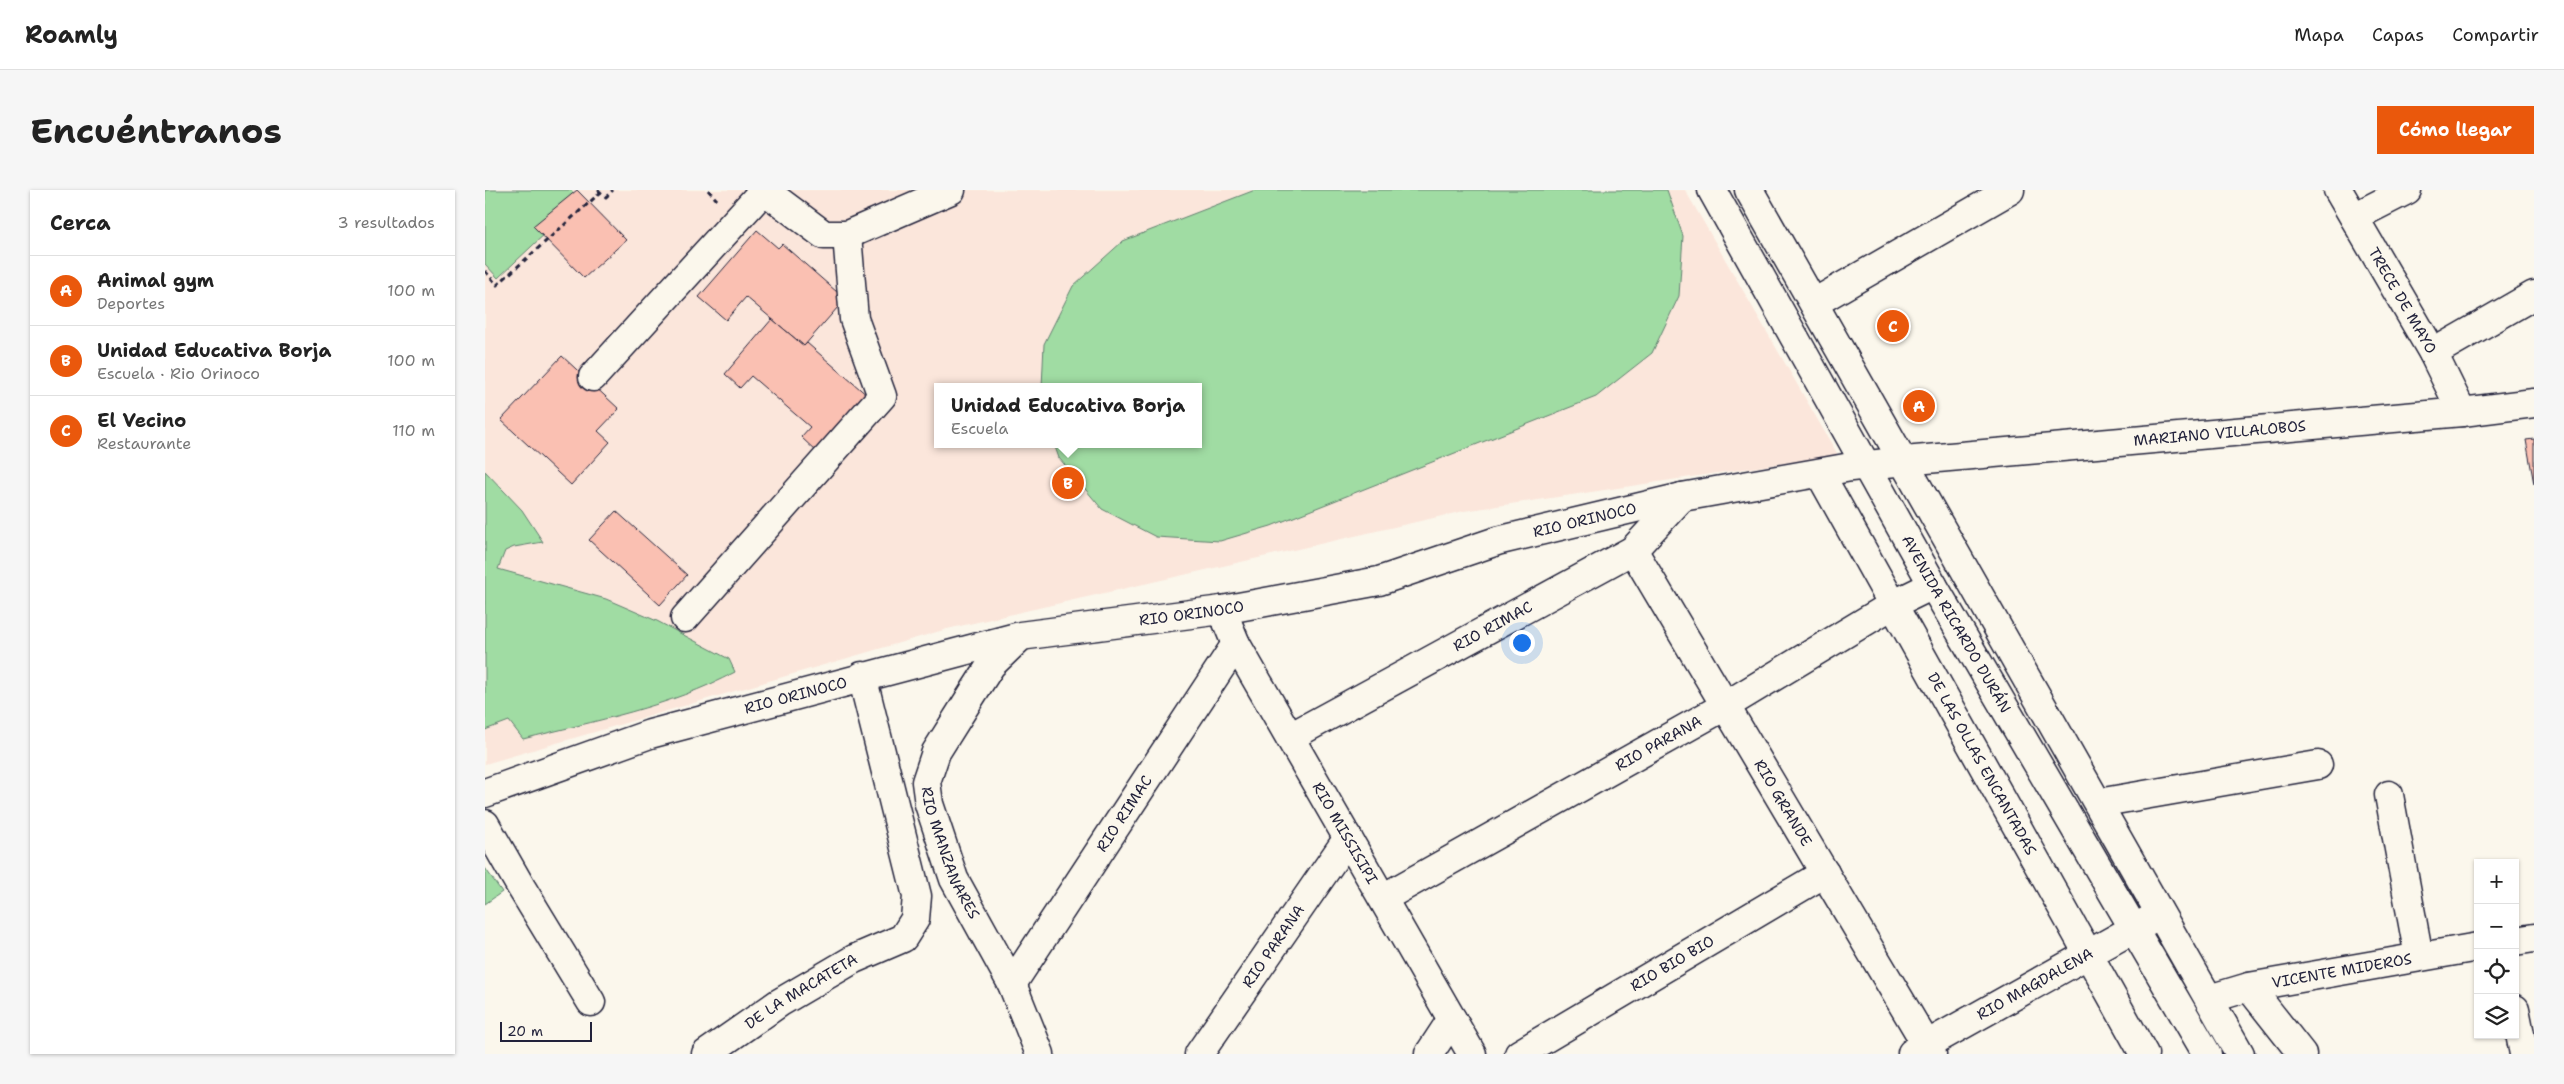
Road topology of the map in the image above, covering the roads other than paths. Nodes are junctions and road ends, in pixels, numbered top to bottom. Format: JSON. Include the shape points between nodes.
{"nodes":[{"id":1,"x":951,"y":190,"type":"edge"},
{"id":2,"x":1712,"y":190,"type":"edge"},
{"id":3,"x":1749,"y":190,"type":"edge"},
{"id":4,"x":2010,"y":190,"type":"edge"},
{"id":5,"x":2338,"y":190,"type":"edge"},
{"id":6,"x":2407,"y":190,"type":"edge"},
{"id":7,"x":2354,"y":217,"type":"junction"},
{"id":8,"x":847,"y":235,"type":"junction"},
{"id":9,"x":2534,"y":296,"type":"edge"},
{"id":10,"x":1814,"y":304,"type":"junction"},
{"id":11,"x":2433,"y":353,"type":"junction"},
{"id":12,"x":593,"y":377,"type":"dead end"},
{"id":13,"x":2534,"y":403,"type":"edge"},
{"id":14,"x":2462,"y":412,"type":"junction"},
{"id":15,"x":1904,"y":461,"type":"junction"},
{"id":16,"x":1867,"y":465,"type":"junction"},
{"id":17,"x":1820,"y":474,"type":"junction"},
{"id":18,"x":1682,"y":497,"type":"junction"},
{"id":19,"x":1633,"y":550,"type":"junction"},
{"id":20,"x":1933,"y":585,"type":"junction"},
{"id":21,"x":1893,"y":604,"type":"junction"},
{"id":22,"x":1222,"y":610,"type":"junction"},
{"id":23,"x":685,"y":618,"type":"dead end"},
{"id":24,"x":1020,"y":636,"type":"junction"},
{"id":25,"x":1236,"y":644,"type":"junction"},
{"id":26,"x":862,"y":676,"type":"junction"},
{"id":27,"x":1725,"y":706,"type":"junction"},
{"id":28,"x":1290,"y":737,"type":"junction"},
{"id":29,"x":2318,"y":765,"type":"dead end"},
{"id":30,"x":485,"y":793,"type":"edge"},
{"id":31,"x":2389,"y":796,"type":"dead end"},
{"id":32,"x":2098,"y":803,"type":"junction"},
{"id":33,"x":485,"y":824,"type":"edge"},
{"id":34,"x":1348,"y":838,"type":"junction"},
{"id":35,"x":1825,"y":873,"type":"junction"},
{"id":36,"x":1383,"y":898,"type":"junction"},
{"id":37,"x":2159,"y":914,"type":"junction"},
{"id":38,"x":2135,"y":928,"type":"junction"},
{"id":39,"x":2534,"y":938,"type":"edge"},
{"id":40,"x":2519,"y":940,"type":"edge"},
{"id":41,"x":2474,"y":948,"type":"edge"},
{"id":42,"x":2087,"y":955,"type":"junction"},
{"id":43,"x":2419,"y":957,"type":"junction"},
{"id":44,"x":1012,"y":984,"type":"junction"},
{"id":45,"x":2249,"y":987,"type":"junction"},
{"id":46,"x":2209,"y":999,"type":"junction"},
{"id":47,"x":591,"y":1002,"type":"dead end"},
{"id":48,"x":1452,"y":1019,"type":"junction"},
{"id":49,"x":2519,"y":1029,"type":"edge"},
{"id":50,"x":1923,"y":1051,"type":"edge"},
{"id":51,"x":706,"y":1054,"type":"edge"},
{"id":52,"x":1040,"y":1054,"type":"edge"},
{"id":53,"x":1199,"y":1054,"type":"edge"},
{"id":54,"x":1429,"y":1054,"type":"edge"},
{"id":55,"x":1472,"y":1054,"type":"edge"},
{"id":56,"x":1519,"y":1054,"type":"edge"},
{"id":57,"x":2144,"y":1054,"type":"edge"},
{"id":58,"x":2207,"y":1054,"type":"edge"},
{"id":59,"x":2240,"y":1054,"type":"edge"},
{"id":60,"x":2302,"y":1054,"type":"edge"},
{"id":61,"x":2524,"y":1054,"type":"edge"}],
"edges":[{"from":1,"to":8,"type":"street"},
{"from":2,"to":16,"type":"street","name":"AVENIDA RICARDO DURÁN"},
{"from":3,"to":10,"type":"street"},
{"from":4,"to":10,"type":"street"},
{"from":5,"to":7,"type":"street","name":"TRECE DE MAYO"},
{"from":6,"to":7,"type":"street"},
{"from":7,"to":11,"type":"street","name":"TRECE DE MAYO"},
{"from":8,"to":12,"type":"street","via":[[824,235],[764,190]]},
{"from":8,"to":23,"type":"street","via":[[855,319],[882,396]]},
{"from":9,"to":11,"type":"street"},
{"from":10,"to":15,"type":"street"},
{"from":11,"to":14,"type":"street","name":"TRECE DE MAYO"},
{"from":13,"to":14,"type":"street","name":"MARIANO VILLALOBOS"},
{"from":14,"to":15,"type":"street","name":"MARIANO VILLALOBOS"},
{"from":15,"to":16,"type":"street","name":"RIO ORINOCO"},
{"from":15,"to":32,"type":"street"},
{"from":16,"to":17,"type":"street","name":"RIO ORINOCO"},
{"from":16,"to":20,"type":"street","name":"AVENIDA RICARDO DURÁN"},
{"from":17,"to":18,"type":"street","name":"RIO ORINOCO"},
{"from":17,"to":21,"type":"street","name":"DE LAS OLLAS ENCANTADAS"},
{"from":18,"to":19,"type":"street","name":"RIO RIMAC"},
{"from":18,"to":22,"type":"street","name":"RIO ORINOCO","via":[[1497,540],[1379,581]]},
{"from":19,"to":27,"type":"street","name":"RIO GRANDE"},
{"from":19,"to":28,"type":"street","name":"RIO RIMAC"},
{"from":20,"to":21,"type":"street","name":"RIO PARANA"},
{"from":20,"to":38,"type":"street","name":"AVENIDA RICARDO DURÁN"},
{"from":21,"to":27,"type":"street","name":"RIO PARANA"},
{"from":21,"to":42,"type":"street","name":"DE LAS OLLAS ENCANTADAS"},
{"from":22,"to":24,"type":"street","name":"RIO ORINOCO"},
{"from":22,"to":25,"type":"street","name":"RIO MISSISIPI"},
{"from":24,"to":26,"type":"street","name":"RIO ORINOCO"},
{"from":24,"to":44,"type":"street","name":"RIO MANZANARES","via":[[991,665],[937,752],[926,782],[929,804],[953,879]]},
{"from":25,"to":28,"type":"street","name":"RIO MISSISIPI"},
{"from":25,"to":44,"type":"street","name":"RIO RIMAC"},
{"from":26,"to":30,"type":"street","name":"RIO ORINOCO","via":[[650,734]]},
{"from":26,"to":51,"type":"street","name":"DE LA MACATETA","via":[[917,896],[915,919],[903,938],[854,959],[779,1003]]},
{"from":27,"to":35,"type":"street","name":"RIO GRANDE"},
{"from":27,"to":36,"type":"street","name":"RIO PARANA"},
{"from":28,"to":34,"type":"street","name":"RIO MISSISIPI"},
{"from":29,"to":32,"type":"street"},
{"from":31,"to":43,"type":"street"},
{"from":32,"to":37,"type":"street"},
{"from":33,"to":47,"type":"street"},
{"from":34,"to":36,"type":"street","name":"RIO MISSISIPI"},
{"from":34,"to":53,"type":"street","name":"RIO PARANA"},
{"from":35,"to":50,"type":"street","name":"RIO GRANDE"},
{"from":35,"to":56,"type":"street","name":"RIO BIO BIO"},
{"from":36,"to":48,"type":"street","name":"RIO MISSISIPI"},
{"from":37,"to":38,"type":"street","name":"RIO MAGDALENA"},
{"from":37,"to":46,"type":"street"},
{"from":38,"to":42,"type":"street","name":"RIO MAGDALENA"},
{"from":38,"to":58,"type":"street","name":"AVENIDA RICARDO DURÁN"},
{"from":39,"to":40,"type":"street"},
{"from":41,"to":43,"type":"street","name":"VICENTE MIDEROS"},
{"from":42,"to":50,"type":"street","name":"RIO MAGDALENA"},
{"from":42,"to":57,"type":"street","name":"DE LAS OLLAS ENCANTADAS"},
{"from":43,"to":45,"type":"street","name":"VICENTE MIDEROS"},
{"from":44,"to":52,"type":"street","name":"RIO MANZANARES"},
{"from":45,"to":46,"type":"street","name":"VICENTE MIDEROS"},
{"from":45,"to":60,"type":"street"},
{"from":46,"to":59,"type":"street"},
{"from":48,"to":54,"type":"street"},
{"from":48,"to":55,"type":"street","name":"RIO MISSISIPI"},
{"from":49,"to":61,"type":"street"}]}
